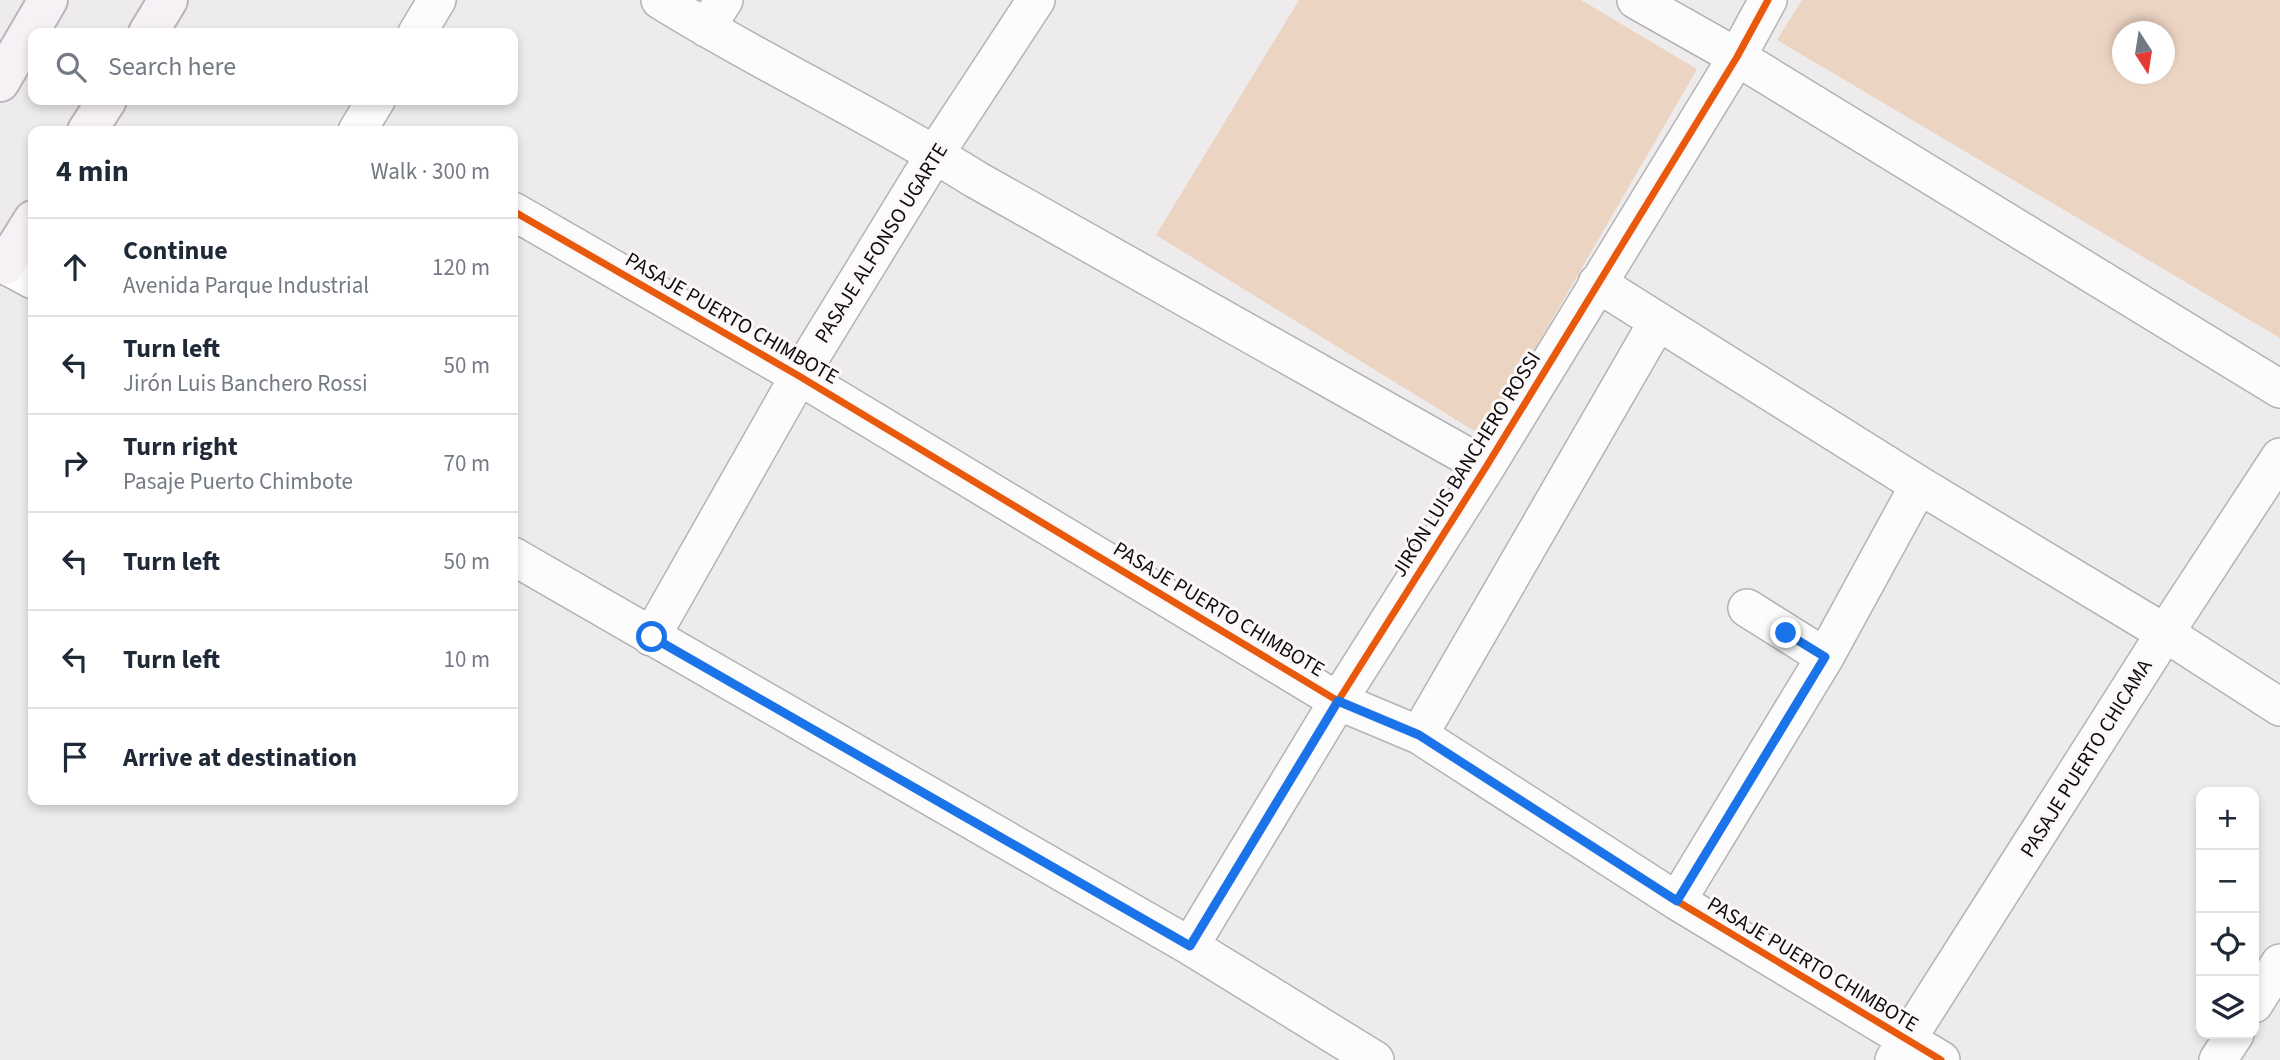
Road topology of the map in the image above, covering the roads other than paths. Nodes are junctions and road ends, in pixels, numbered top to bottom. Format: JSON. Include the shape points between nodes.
{"nodes":[{"id":1,"x":48,"y":0,"type":"edge"},
{"id":2,"x":168,"y":0,"type":"edge"},
{"id":3,"x":437,"y":0,"type":"edge"},
{"id":4,"x":660,"y":0,"type":"edge"},
{"id":5,"x":1036,"y":0,"type":"edge"},
{"id":6,"x":1636,"y":0,"type":"edge"},
{"id":7,"x":1768,"y":0,"type":"edge"},
{"id":8,"x":715,"y":14,"type":"edge"},
{"id":9,"x":32,"y":28,"type":"edge"},
{"id":10,"x":151,"y":28,"type":"edge"},
{"id":11,"x":420,"y":28,"type":"edge"},
{"id":12,"x":28,"y":34,"type":"edge"},
{"id":13,"x":1737,"y":57,"type":"junction"},
{"id":14,"x":0,"y":82,"type":"edge"},
{"id":15,"x":104,"y":105,"type":"edge"},
{"id":16,"x":91,"y":126,"type":"edge"},
{"id":17,"x":935,"y":154,"type":"junction"},
{"id":18,"x":518,"y":214,"type":"edge"},
{"id":19,"x":28,"y":232,"type":"edge"},
{"id":20,"x":13,"y":269,"type":"edge"},
{"id":21,"x":1597,"y":283,"type":"junction"},
{"id":22,"x":1658,"y":321,"type":"junction"},
{"id":23,"x":799,"y":376,"type":"junction"},
{"id":24,"x":2280,"y":389,"type":"edge"},
{"id":25,"x":2280,"y":457,"type":"edge"},
{"id":26,"x":1486,"y":467,"type":"junction"},
{"id":27,"x":1919,"y":485,"type":"junction"},
{"id":28,"x":518,"y":559,"type":"edge"},
{"id":29,"x":1747,"y":608,"type":"dead end"},
{"id":30,"x":2165,"y":633,"type":"junction"},
{"id":31,"x":652,"y":637,"type":"junction"},
{"id":32,"x":1825,"y":657,"type":"junction"},
{"id":33,"x":1338,"y":701,"type":"junction"},
{"id":34,"x":2280,"y":707,"type":"edge"},
{"id":35,"x":1419,"y":735,"type":"junction"},
{"id":36,"x":1677,"y":901,"type":"junction"},
{"id":37,"x":1190,"y":946,"type":"junction"},
{"id":38,"x":2280,"y":963,"type":"edge"},
{"id":39,"x":2259,"y":996,"type":"edge"},
{"id":40,"x":1900,"y":1050,"type":"edge"},
{"id":41,"x":1375,"y":1060,"type":"edge"},
{"id":42,"x":1941,"y":1060,"type":"edge"}],
"edges":[{"from":1,"to":9,"type":"main road"},
{"from":2,"to":10,"type":"main road"},
{"from":3,"to":11,"type":"street"},
{"from":4,"to":8,"type":"street"},
{"from":5,"to":17,"type":"street","name":"PASAJE ALFONSO UGARTE"},
{"from":6,"to":13,"type":"street"},
{"from":7,"to":13,"type":"street","name":"JIRÓN LUIS BANCHERO ROSSI"},
{"from":8,"to":17,"type":"street"},
{"from":12,"to":14,"type":"main road"},
{"from":13,"to":21,"type":"street","name":"JIRÓN LUIS BANCHERO ROSSI"},
{"from":13,"to":24,"type":"street"},
{"from":15,"to":16,"type":"main road"},
{"from":17,"to":23,"type":"street","name":"PASAJE ALFONSO UGARTE"},
{"from":17,"to":26,"type":"street"},
{"from":18,"to":23,"type":"street","name":"PASAJE PUERTO CHIMBOTE"},
{"from":19,"to":20,"type":"main road"},
{"from":21,"to":22,"type":"street"},
{"from":21,"to":26,"type":"street","name":"JIRÓN LUIS BANCHERO ROSSI"},
{"from":22,"to":27,"type":"street"},
{"from":22,"to":35,"type":"street"},
{"from":23,"to":31,"type":"street","name":"PASAJE ALFONSO UGARTE"},
{"from":23,"to":33,"type":"street","name":"PASAJE PUERTO CHIMBOTE"},
{"from":25,"to":30,"type":"street","name":"PASAJE PUERTO CHICAMA"},
{"from":26,"to":33,"type":"street","name":"JIRÓN LUIS BANCHERO ROSSI"},
{"from":27,"to":30,"type":"street"},
{"from":27,"to":32,"type":"street"},
{"from":28,"to":31,"type":"street"},
{"from":29,"to":32,"type":"street"},
{"from":30,"to":34,"type":"street"},
{"from":30,"to":40,"type":"street","name":"PASAJE PUERTO CHICAMA"},
{"from":31,"to":37,"type":"street"},
{"from":32,"to":36,"type":"street"},
{"from":33,"to":35,"type":"street","name":"PASAJE PUERTO CHIMBOTE"},
{"from":33,"to":37,"type":"street","name":"JIRÓN LUIS BANCHERO ROSSI"},
{"from":35,"to":36,"type":"street","name":"PASAJE PUERTO CHIMBOTE"},
{"from":36,"to":40,"type":"street","name":"PASAJE PUERTO CHIMBOTE"},
{"from":37,"to":41,"type":"street"},
{"from":38,"to":39,"type":"street"},
{"from":40,"to":42,"type":"street","name":"PASAJE PUERTO CHIMBOTE"}]}
